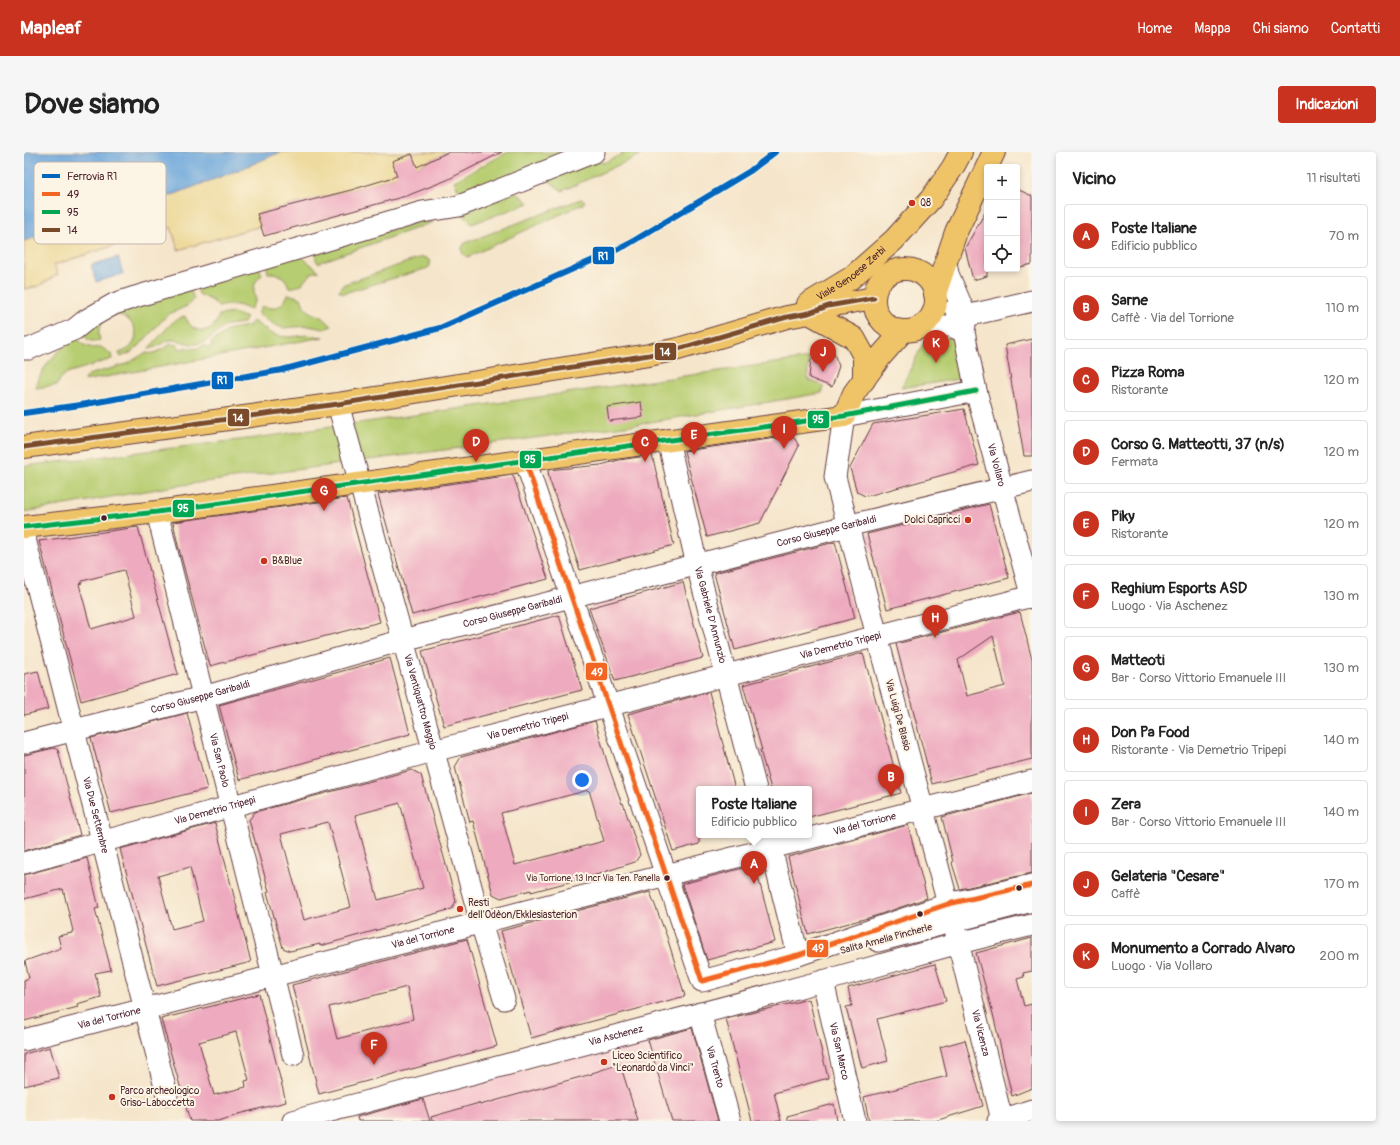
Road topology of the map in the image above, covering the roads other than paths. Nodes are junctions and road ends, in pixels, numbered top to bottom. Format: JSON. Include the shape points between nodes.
{"nodes":[{"id":1,"x":594,"y":152,"type":"edge"},
{"id":2,"x":961,"y":152,"type":"edge"},
{"id":3,"x":994,"y":152,"type":"edge"},
{"id":4,"x":894,"y":240,"type":"junction"},
{"id":5,"x":946,"y":262,"type":"junction"},
{"id":6,"x":902,"y":269,"type":"junction"},
{"id":7,"x":935,"y":294,"type":"junction"},
{"id":8,"x":874,"y":298,"type":"junction"},
{"id":9,"x":1032,"y":301,"type":"edge"},
{"id":10,"x":809,"y":313,"type":"junction"},
{"id":11,"x":787,"y":317,"type":"junction"},
{"id":12,"x":965,"y":324,"type":"junction"},
{"id":13,"x":912,"y":328,"type":"junction"},
{"id":14,"x":24,"y":349,"type":"edge"},
{"id":15,"x":864,"y":380,"type":"junction"},
{"id":16,"x":976,"y":391,"type":"junction"},
{"id":17,"x":338,"y":404,"type":"junction"},
{"id":18,"x":844,"y":416,"type":"junction"},
{"id":19,"x":668,"y":440,"type":"junction"},
{"id":20,"x":24,"y":447,"type":"edge"},
{"id":21,"x":525,"y":460,"type":"junction"},
{"id":22,"x":1032,"y":481,"type":"edge"},
{"id":23,"x":360,"y":484,"type":"junction"},
{"id":24,"x":1003,"y":488,"type":"junction"},
{"id":25,"x":157,"y":512,"type":"junction"},
{"id":26,"x":847,"y":526,"type":"junction"},
{"id":27,"x":24,"y":527,"type":"edge"},
{"id":28,"x":24,"y":535,"type":"edge"},
{"id":29,"x":698,"y":565,"type":"junction"},
{"id":30,"x":1032,"y":596,"type":"edge"},
{"id":31,"x":573,"y":597,"type":"junction"},
{"id":32,"x":878,"y":636,"type":"junction"},
{"id":33,"x":403,"y":640,"type":"junction"},
{"id":34,"x":727,"y":674,"type":"junction"},
{"id":35,"x":203,"y":697,"type":"junction"},
{"id":36,"x":609,"y":706,"type":"junction"},
{"id":37,"x":74,"y":730,"type":"junction"},
{"id":38,"x":24,"y":743,"type":"edge"},
{"id":39,"x":433,"y":751,"type":"junction"},
{"id":40,"x":1032,"y":781,"type":"edge"},
{"id":41,"x":755,"y":786,"type":"edge"},
{"id":42,"x":231,"y":807,"type":"junction"},
{"id":43,"x":923,"y":809,"type":"junction"},
{"id":44,"x":812,"y":833,"type":"edge"},
{"id":45,"x":788,"y":838,"type":"edge"},
{"id":46,"x":102,"y":842,"type":"junction"},
{"id":47,"x":769,"y":842,"type":"edge"},
{"id":48,"x":24,"y":863,"type":"edge"},
{"id":49,"x":667,"y":875,"type":"junction"},
{"id":50,"x":1032,"y":885,"type":"edge"},
{"id":51,"x":1032,"y":901,"type":"edge"},
{"id":52,"x":950,"y":913,"type":"junction"},
{"id":53,"x":481,"y":923,"type":"junction"},
{"id":54,"x":1032,"y":925,"type":"edge"},
{"id":55,"x":959,"y":943,"type":"junction"},
{"id":56,"x":798,"y":955,"type":"junction"},
{"id":57,"x":273,"y":976,"type":"junction"},
{"id":58,"x":823,"y":981,"type":"junction"},
{"id":59,"x":504,"y":999,"type":"dead end"},
{"id":60,"x":145,"y":1009,"type":"junction"},
{"id":61,"x":700,"y":1013,"type":"junction"},
{"id":62,"x":24,"y":1040,"type":"edge"},
{"id":63,"x":293,"y":1055,"type":"dead end"},
{"id":64,"x":167,"y":1095,"type":"dead end"},
{"id":65,"x":1032,"y":1110,"type":"edge"},
{"id":66,"x":1032,"y":1116,"type":"edge"},
{"id":67,"x":304,"y":1120,"type":"edge"},
{"id":68,"x":730,"y":1121,"type":"edge"},
{"id":69,"x":855,"y":1121,"type":"edge"},
{"id":70,"x":1005,"y":1121,"type":"edge"}],
"edges":[{"from":1,"to":14,"type":"street","via":[[459,206],[422,212],[114,304],[75,329]]},
{"from":2,"to":4,"type":"main road","name":"Viale Genoese Zerbi","via":[[931,199]]},
{"from":3,"to":5,"type":"main road","via":[[956,232]]},
{"from":4,"to":6,"type":"main road","name":"Viale Genoese Zerbi"},
{"from":4,"to":11,"type":"main road","name":"Viale Genoese Zerbi","via":[[851,278]]},
{"from":5,"to":7,"type":"main road"},
{"from":5,"to":12,"type":"street"},
{"from":6,"to":7,"type":"main road","via":[[920,273],[927,278]]},
{"from":6,"to":8,"type":"main road","via":[[886,275],[875,289]]},
{"from":7,"to":12,"type":"street"},
{"from":7,"to":13,"type":"main road","via":[[933,312],[928,320]]},
{"from":8,"to":10,"type":"main road","via":[[828,306]]},
{"from":8,"to":13,"type":"main road","via":[[877,312],[885,324],[893,329]]},
{"from":9,"to":12,"type":"street"},
{"from":10,"to":11,"type":"main road"},
{"from":10,"to":15,"type":"main road","via":[[854,338],[864,356]]},
{"from":11,"to":17,"type":"main road","via":[[664,352]]},
{"from":12,"to":13,"type":"street"},
{"from":12,"to":16,"type":"street","name":"Via Vollaro"},
{"from":13,"to":15,"type":"main road","via":[[881,356]]},
{"from":15,"to":18,"type":"main road","via":[[854,393]]},
{"from":16,"to":18,"type":"street"},
{"from":16,"to":24,"type":"street","name":"Via Vollaro"},
{"from":17,"to":20,"type":"main road"},
{"from":17,"to":23,"type":"street","name":"Via Ventiquattro Maggio"},
{"from":18,"to":19,"type":"main road"},
{"from":18,"to":26,"type":"street","name":"Via Luigi De Blasio","via":[[835,477]]},
{"from":19,"to":21,"type":"main road"},
{"from":19,"to":29,"type":"street","name":"Via Gabriele D'Annunzio"},
{"from":21,"to":23,"type":"main road"},
{"from":21,"to":31,"type":"street"},
{"from":22,"to":24,"type":"street","name":"Corso Giuseppe Garibaldi"},
{"from":23,"to":25,"type":"main road"},
{"from":23,"to":33,"type":"street","name":"Via Ventiquattro Maggio"},
{"from":24,"to":26,"type":"street","name":"Corso Giuseppe Garibaldi"},
{"from":24,"to":30,"type":"street","name":"Via Vollaro"},
{"from":25,"to":27,"type":"main road"},
{"from":25,"to":35,"type":"street","name":"Via San Paolo"},
{"from":26,"to":29,"type":"street","name":"Corso Giuseppe Garibaldi"},
{"from":26,"to":32,"type":"street","name":"Via Luigi De Blasio"},
{"from":28,"to":37,"type":"street","name":"Via Due Settembre"},
{"from":29,"to":31,"type":"street","name":"Corso Giuseppe Garibaldi"},
{"from":29,"to":34,"type":"street","name":"Via Gabriele D'Annunzio"},
{"from":30,"to":32,"type":"street","name":"Via Demetrio Tripepi"},
{"from":31,"to":33,"type":"street","name":"Corso Giuseppe Garibaldi"},
{"from":31,"to":36,"type":"street"},
{"from":32,"to":34,"type":"street","name":"Via Demetrio Tripepi"},
{"from":32,"to":43,"type":"street","name":"Via Luigi De Blasio"},
{"from":33,"to":35,"type":"street","name":"Corso Giuseppe Garibaldi"},
{"from":33,"to":39,"type":"street","name":"Via Ventiquattro Maggio"},
{"from":34,"to":36,"type":"street","name":"Via Demetrio Tripepi"},
{"from":34,"to":41,"type":"street","name":"Via Gabriele D'Annunzio"},
{"from":35,"to":37,"type":"street","name":"Corso Giuseppe Garibaldi"},
{"from":35,"to":42,"type":"street","name":"Via San Paolo"},
{"from":36,"to":39,"type":"street","name":"Via Demetrio Tripepi"},
{"from":36,"to":49,"type":"street"},
{"from":37,"to":38,"type":"street","name":"Corso Giuseppe Garibaldi"},
{"from":37,"to":46,"type":"street","name":"Via Due Settembre"},
{"from":39,"to":42,"type":"street","name":"Via Demetrio Tripepi"},
{"from":39,"to":53,"type":"street","name":"Via Ventiquattro Maggio"},
{"from":40,"to":43,"type":"street","name":"Via del Torrione"},
{"from":42,"to":46,"type":"street","name":"Via Demetrio Tripepi"},
{"from":42,"to":57,"type":"street","name":"Via San Paolo"},
{"from":43,"to":44,"type":"street","name":"Via del Torrione"},
{"from":43,"to":52,"type":"street","name":"Via Luigi De Blasio"},
{"from":45,"to":47,"type":"street","name":"Via del Torrione"},
{"from":46,"to":48,"type":"street","name":"Via Demetrio Tripepi"},
{"from":46,"to":60,"type":"street","name":"Via Due Settembre"},
{"from":47,"to":49,"type":"street","name":"Via del Torrione"},
{"from":47,"to":56,"type":"street"},
{"from":49,"to":53,"type":"street","name":"Via del Torrione"},
{"from":49,"to":56,"type":"street","via":[[702,980]]},
{"from":50,"to":52,"type":"street"},
{"from":51,"to":52,"type":"street"},
{"from":52,"to":55,"type":"street","name":"Via Vicenza"},
{"from":52,"to":56,"type":"street","name":"Salita Amelia Pincherle","via":[[807,960]]},
{"from":53,"to":57,"type":"street","name":"Via del Torrione"},
{"from":53,"to":59,"type":"street","name":"Via Ventiquattro Maggio"},
{"from":54,"to":55,"type":"street","name":"Via Aschenez"},
{"from":55,"to":58,"type":"street","name":"Via Aschenez"},
{"from":55,"to":70,"type":"street","name":"Via Vicenza"},
{"from":57,"to":60,"type":"street","name":"Via del Torrione"},
{"from":57,"to":63,"type":"street","name":"Via San Paolo"},
{"from":58,"to":61,"type":"street","name":"Via Aschenez"},
{"from":58,"to":69,"type":"street","name":"Via San Marco"},
{"from":60,"to":62,"type":"street","name":"Via del Torrione"},
{"from":60,"to":64,"type":"street","name":"Via Due Settembre"},
{"from":61,"to":67,"type":"street","name":"Via Aschenez"},
{"from":61,"to":68,"type":"street","name":"Via Trento"},
{"from":65,"to":70,"type":"street"},
{"from":66,"to":70,"type":"street"}]}
